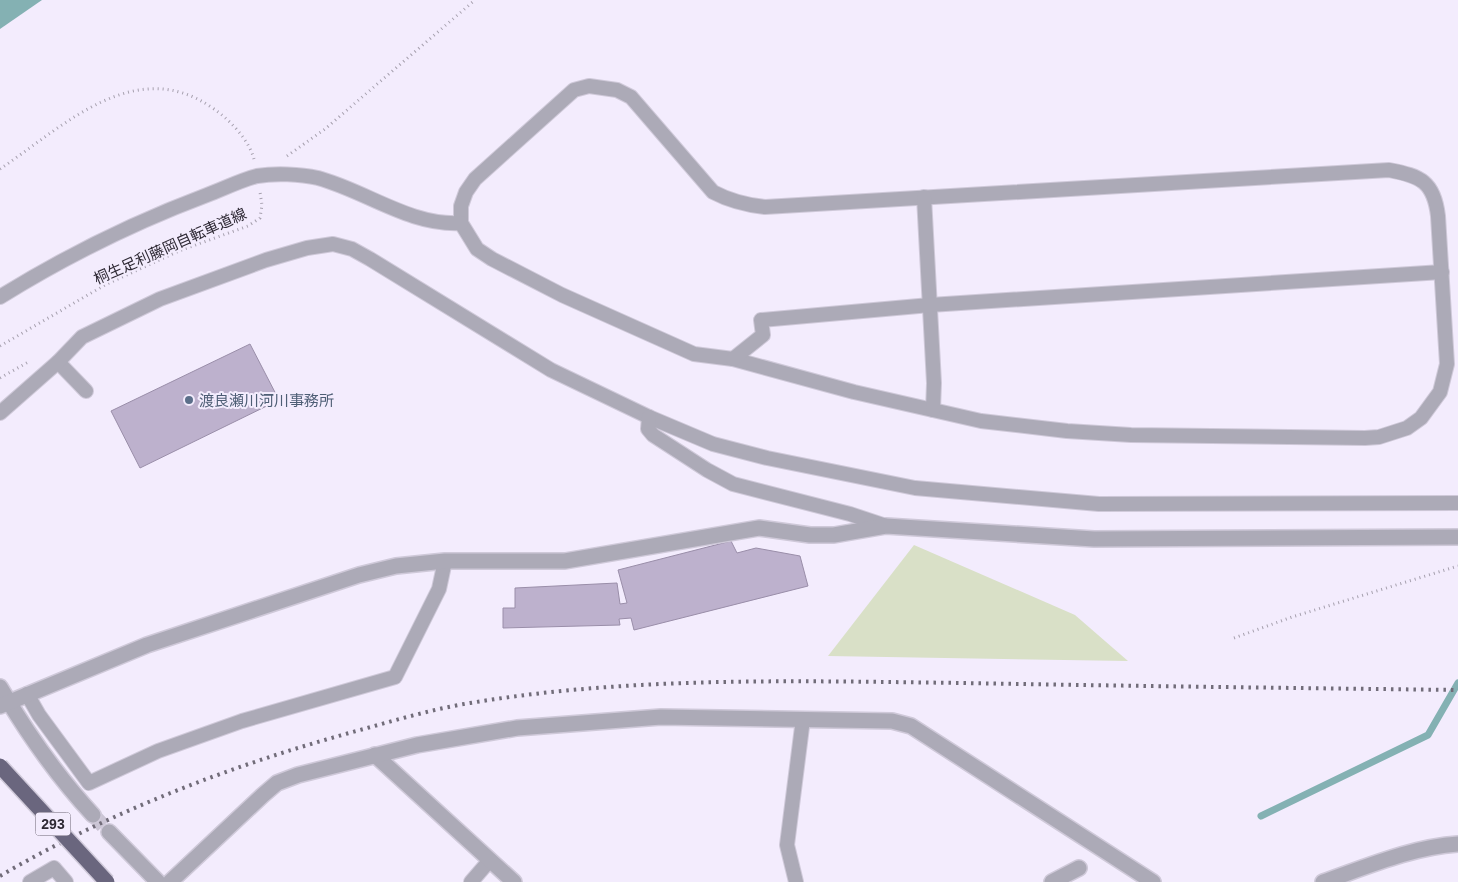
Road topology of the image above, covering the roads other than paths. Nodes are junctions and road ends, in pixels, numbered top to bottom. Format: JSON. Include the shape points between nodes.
{"nodes":[{"id":1,"x":924,"y":198,"type":"junction"},
{"id":2,"x":461,"y":223,"type":"junction"},
{"id":3,"x":1442,"y":272,"type":"junction"},
{"id":4,"x":0,"y":297,"type":"edge"},
{"id":5,"x":930,"y":305,"type":"junction"},
{"id":6,"x":733,"y":358,"type":"junction"},
{"id":7,"x":58,"y":362,"type":"junction"},
{"id":8,"x":86,"y":391,"type":"dead end"},
{"id":9,"x":933,"y":410,"type":"junction"},
{"id":10,"x":0,"y":413,"type":"edge"},
{"id":11,"x":649,"y":417,"type":"junction"},
{"id":12,"x":1458,"y":503,"type":"edge"},
{"id":13,"x":886,"y":526,"type":"junction"},
{"id":14,"x":1458,"y":537,"type":"edge"},
{"id":15,"x":445,"y":561,"type":"junction"},
{"id":16,"x":0,"y":687,"type":"edge"},
{"id":17,"x":27,"y":694,"type":"junction"},
{"id":18,"x":4,"y":704,"type":"edge"},
{"id":19,"x":803,"y":719,"type":"junction"},
{"id":20,"x":375,"y":755,"type":"junction"},
{"id":21,"x":0,"y":766,"type":"edge"},
{"id":22,"x":92,"y":815,"type":"tunnel mouth"},
{"id":23,"x":109,"y":832,"type":"tunnel mouth"},
{"id":24,"x":1458,"y":844,"type":"edge"},
{"id":25,"x":490,"y":860,"type":"junction"},
{"id":26,"x":1079,"y":868,"type":"dead end"},
{"id":27,"x":30,"y":882,"type":"edge"},
{"id":28,"x":66,"y":882,"type":"edge"},
{"id":29,"x":107,"y":882,"type":"edge"},
{"id":30,"x":158,"y":882,"type":"edge"},
{"id":31,"x":170,"y":882,"type":"edge"},
{"id":32,"x":471,"y":882,"type":"edge"},
{"id":33,"x":514,"y":882,"type":"edge"},
{"id":34,"x":796,"y":882,"type":"edge"},
{"id":35,"x":1052,"y":882,"type":"edge"},
{"id":36,"x":1153,"y":882,"type":"edge"},
{"id":37,"x":1323,"y":882,"type":"edge"}],
"edges":[{"from":1,"to":2,"type":"lane","via":[[765,207],[725,198],[713,192],[631,97],[618,90],[589,86],[574,90],[476,179],[461,206]]},
{"from":1,"to":3,"type":"lane","via":[[1389,170],[1416,177],[1436,197]]},
{"from":1,"to":5,"type":"lane"},
{"from":2,"to":4,"type":"lane","via":[[420,219],[317,178],[258,176],[156,214],[39,273]]},
{"from":2,"to":6,"type":"lane","via":[[477,249],[562,296],[694,354]]},
{"from":3,"to":5,"type":"lane"},
{"from":3,"to":9,"type":"lane","via":[[1447,364],[1440,392],[1421,418],[1406,428],[1379,437],[1098,434],[981,421]]},
{"from":5,"to":6,"type":"lane","via":[[761,320],[763,334]]},
{"from":5,"to":9,"type":"lane"},
{"from":6,"to":9,"type":"lane"},
{"from":7,"to":8,"type":"lane"},
{"from":7,"to":10,"type":"lane"},
{"from":7,"to":11,"type":"lane","via":[[82,337],[160,299],[266,260],[333,244],[352,249],[370,259],[551,370]]},
{"from":11,"to":12,"type":"lane","via":[[713,444],[915,488],[1099,504]]},
{"from":11,"to":13,"type":"lane","via":[[648,429],[653,436],[733,484]]},
{"from":13,"to":14,"type":"street","via":[[1094,539]]},
{"from":13,"to":15,"type":"street","via":[[834,535],[745,528],[565,561]]},
{"from":15,"to":17,"type":"street","via":[[396,566],[359,575],[147,645]]},
{"from":15,"to":17,"type":"lane","via":[[439,589],[395,677],[242,721],[158,751],[89,783]]},
{"from":16,"to":18,"type":"street"},
{"from":17,"to":18,"type":"street"},
{"from":18,"to":22,"type":"street","via":[[63,783]]},
{"from":19,"to":20,"type":"street","via":[[661,716],[536,726],[468,735]]},
{"from":19,"to":34,"type":"lane","via":[[788,846]]},
{"from":19,"to":36,"type":"street","via":[[892,721],[911,726]]},
{"from":20,"to":25,"type":"street"},
{"from":20,"to":31,"type":"street","via":[[277,783]]},
{"from":21,"to":29,"type":"highway","number":"293","bridge":true},
{"from":23,"to":30,"type":"street"},
{"from":24,"to":37,"type":"street","via":[[1412,852]]},
{"from":25,"to":32,"type":"lane"},
{"from":25,"to":33,"type":"street"},
{"from":26,"to":35,"type":"street"},
{"from":27,"to":28,"type":"lane","via":[[54,868]]}]}
